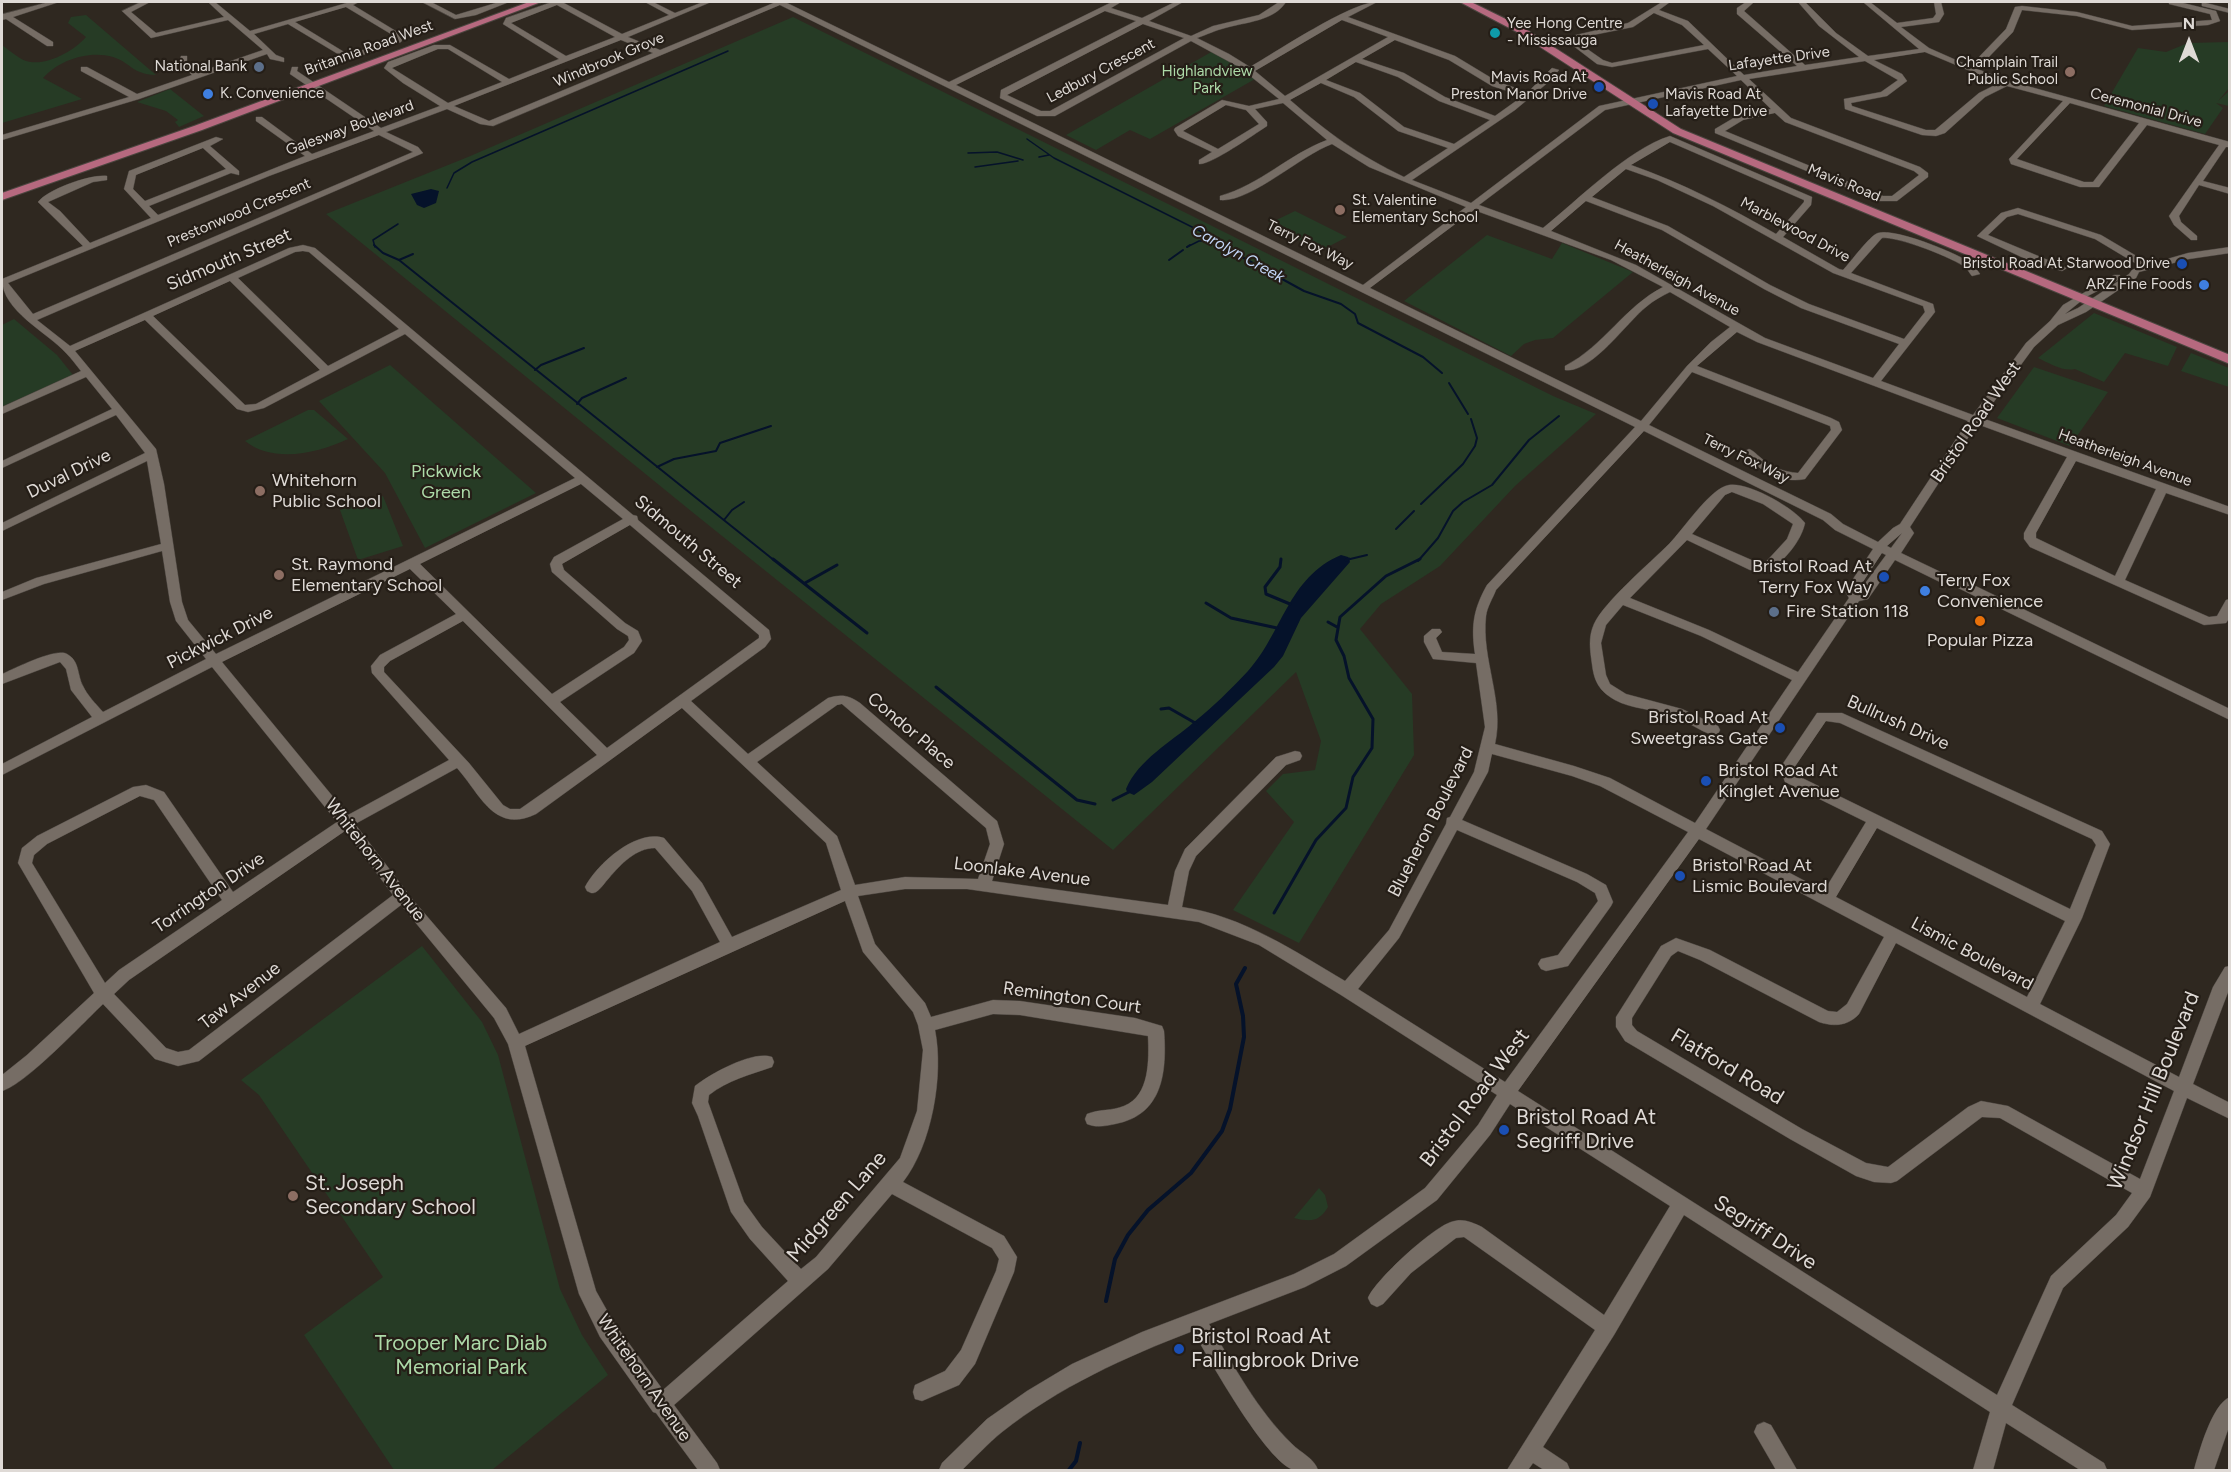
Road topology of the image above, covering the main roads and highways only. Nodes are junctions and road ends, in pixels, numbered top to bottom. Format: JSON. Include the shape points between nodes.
{"nodes":[{"id":1,"x":521,"y":2,"type":"edge"},
{"id":2,"x":536,"y":2,"type":"edge"},
{"id":3,"x":1465,"y":2,"type":"edge"},
{"id":4,"x":1480,"y":2,"type":"edge"},
{"id":5,"x":313,"y":82,"type":"junction"},
{"id":6,"x":1631,"y":100,"type":"junction"},
{"id":7,"x":64,"y":176,"type":"junction"},
{"id":8,"x":2,"y":197,"type":"edge"},
{"id":9,"x":2,"y":203,"type":"edge"},
{"id":10,"x":2090,"y":299,"type":"junction"},
{"id":11,"x":2229,"y":352,"type":"edge"},
{"id":12,"x":2229,"y":360,"type":"edge"}],
"edges":[{"from":1,"to":5,"type":"main road","name":"Britannia Road West"},
{"from":2,"to":5,"type":"main road","name":"Britannia Road West"},
{"from":3,"to":6,"type":"main road","name":"Mavis Road","via":[[1542,42]]},
{"from":4,"to":6,"type":"main road","name":"Mavis Road","via":[[1553,41]]},
{"from":5,"to":7,"type":"main road","name":"Britannia Road West"},
{"from":6,"to":10,"type":"main road","name":"Mavis Road","via":[[1677,131],[1714,148]]},
{"from":7,"to":8,"type":"main road","name":"Britannia Road West"},
{"from":7,"to":9,"type":"main road","name":"Britannia Road West"},
{"from":10,"to":11,"type":"main road","name":"Mavis Road"},
{"from":10,"to":12,"type":"main road","name":"Mavis Road"}]}
